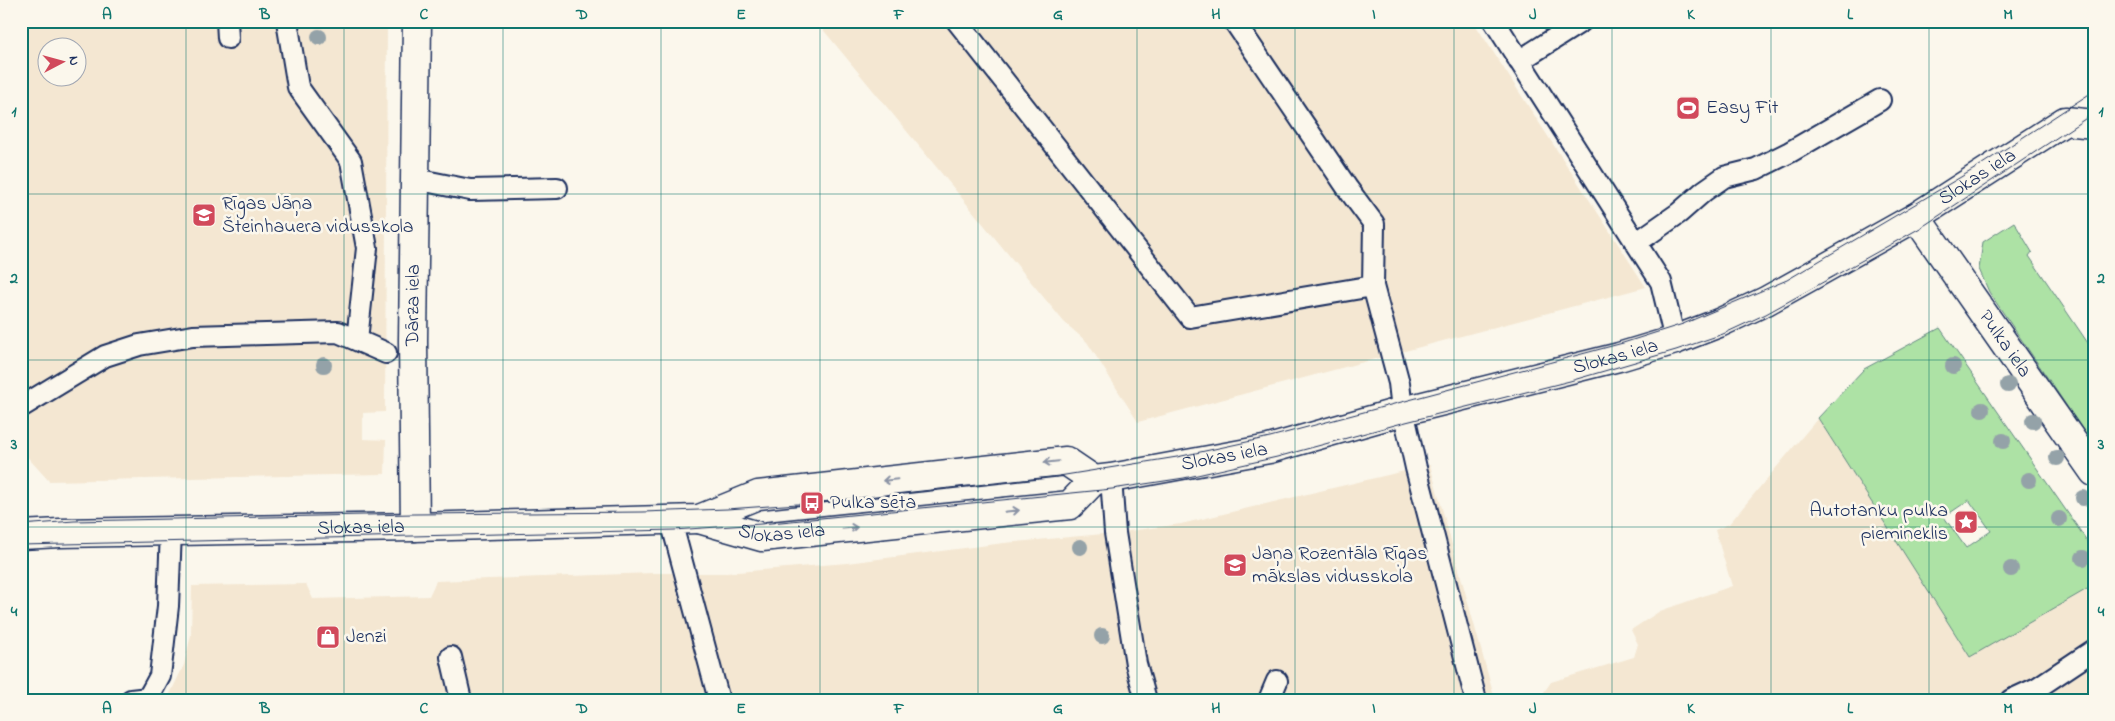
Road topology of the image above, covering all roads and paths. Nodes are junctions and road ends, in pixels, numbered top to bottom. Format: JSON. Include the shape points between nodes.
{"nodes":[{"id":1,"x":287,"y":21,"type":"edge"},
{"id":2,"x":417,"y":21,"type":"edge"},
{"id":3,"x":957,"y":21,"type":"edge"},
{"id":4,"x":1234,"y":21,"type":"edge"},
{"id":5,"x":1494,"y":21,"type":"edge"},
{"id":6,"x":1582,"y":21,"type":"edge"},
{"id":7,"x":1520,"y":61,"type":"junction"},
{"id":8,"x":1880,"y":100,"type":"dead end"},
{"id":9,"x":2094,"y":124,"type":"edge"},
{"id":10,"x":415,"y":179,"type":"junction"},
{"id":11,"x":557,"y":188,"type":"dead end"},
{"id":12,"x":1916,"y":217,"type":"junction"},
{"id":13,"x":1636,"y":243,"type":"junction"},
{"id":14,"x":1373,"y":286,"type":"junction"},
{"id":15,"x":358,"y":340,"type":"junction"},
{"id":16,"x":1675,"y":340,"type":"junction"},
{"id":17,"x":386,"y":353,"type":"dead end"},
{"id":18,"x":21,"y":407,"type":"edge"},
{"id":19,"x":1403,"y":411,"type":"junction"},
{"id":20,"x":2094,"y":472,"type":"edge"},
{"id":21,"x":1102,"y":479,"type":"junction"},
{"id":22,"x":699,"y":519,"type":"junction"},
{"id":23,"x":671,"y":521,"type":"junction"},
{"id":24,"x":415,"y":527,"type":"junction"},
{"id":25,"x":171,"y":531,"type":"junction"},
{"id":26,"x":21,"y":535,"type":"edge"},
{"id":27,"x":2094,"y":650,"type":"edge"},
{"id":28,"x":452,"y":657,"type":"dead end"},
{"id":29,"x":1277,"y":681,"type":"dead end"},
{"id":30,"x":2041,"y":694,"type":"edge"},
{"id":31,"x":142,"y":699,"type":"edge"},
{"id":32,"x":461,"y":700,"type":"edge"},
{"id":33,"x":718,"y":700,"type":"edge"},
{"id":34,"x":1146,"y":700,"type":"edge"},
{"id":35,"x":1270,"y":700,"type":"edge"},
{"id":36,"x":1476,"y":700,"type":"edge"},
{"id":37,"x":2011,"y":700,"type":"edge"}],
"edges":[{"from":1,"to":15,"type":"lane","via":[[298,87],[351,161],[367,248]]},
{"from":2,"to":10,"type":"street","name":"Dārza iela"},
{"from":3,"to":14,"type":"lane","via":[[1190,317]]},
{"from":4,"to":14,"type":"lane","via":[[1374,224]]},
{"from":5,"to":7,"type":"lane"},
{"from":6,"to":7,"type":"lane"},
{"from":7,"to":13,"type":"lane"},
{"from":8,"to":13,"type":"lane","via":[[1764,165],[1724,177]]},
{"from":9,"to":12,"type":"street","name":"Slokas iela","via":[[2065,121]]},
{"from":10,"to":11,"type":"lane","via":[[470,190]]},
{"from":10,"to":24,"type":"street","name":"Dārza iela"},
{"from":12,"to":16,"type":"street","name":"Slokas iela","via":[[1766,301]]},
{"from":12,"to":20,"type":"street","name":"Pulka iela"},
{"from":13,"to":16,"type":"lane","via":[[1662,282]]},
{"from":14,"to":19,"type":"lane","via":[[1399,383]]},
{"from":15,"to":17,"type":"lane"},
{"from":15,"to":18,"type":"lane","via":[[338,332],[193,336],[139,345],[104,356]]},
{"from":16,"to":19,"type":"street","name":"Slokas iela"},
{"from":19,"to":21,"type":"street","name":"Slokas iela","via":[[1269,449]]},
{"from":19,"to":36,"type":"lane"},
{"from":21,"to":22,"type":"street","name":"Slokas iela","one_way":true,"via":[[1066,461],[758,495]]},
{"from":22,"to":21,"type":"street","name":"Slokas iela","one_way":true,"via":[[762,537],[1070,505]]},
{"from":21,"to":34,"type":"lane","via":[[1136,664]]},
{"from":22,"to":23,"type":"street","name":"Slokas iela"},
{"from":23,"to":24,"type":"street","name":"Slokas iela"},
{"from":23,"to":33,"type":"lane"},
{"from":24,"to":25,"type":"street","name":"Slokas iela"},
{"from":25,"to":26,"type":"street","name":"Slokas iela"},
{"from":25,"to":31,"type":"lane","via":[[168,606],[160,676]]},
{"from":27,"to":30,"type":"lane"},
{"from":28,"to":32,"type":"lane"},
{"from":29,"to":35,"type":"lane"},
{"from":30,"to":37,"type":"lane"}]}
